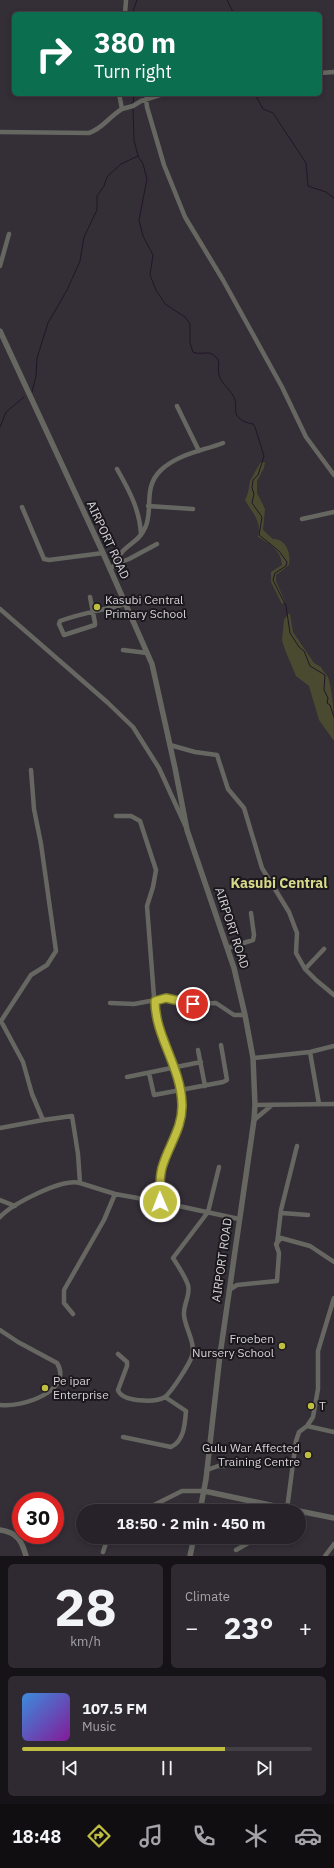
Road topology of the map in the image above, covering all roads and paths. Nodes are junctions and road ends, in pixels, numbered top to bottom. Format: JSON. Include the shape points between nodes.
{"nodes":[{"id":1,"x":126,"y":0,"type":"edge"},
{"id":2,"x":125,"y":12,"type":"edge"},
{"id":3,"x":334,"y":72,"type":"edge"},
{"id":4,"x":322,"y":73,"type":"edge"},
{"id":5,"x":119,"y":96,"type":"edge"},
{"id":6,"x":156,"y":96,"type":"edge"},
{"id":7,"x":146,"y":99,"type":"junction"},
{"id":8,"x":122,"y":109,"type":"junction"},
{"id":9,"x":0,"y":132,"type":"edge"},
{"id":10,"x":10,"y":234,"type":"dead end"},
{"id":11,"x":0,"y":266,"type":"edge"},
{"id":12,"x":0,"y":331,"type":"edge"},
{"id":13,"x":177,"y":406,"type":"dead end"},
{"id":14,"x":223,"y":443,"type":"dead end"},
{"id":15,"x":199,"y":451,"type":"junction"},
{"id":16,"x":117,"y":469,"type":"dead end"},
{"id":17,"x":334,"y":475,"type":"edge"},
{"id":18,"x":148,"y":506,"type":"junction"},
{"id":19,"x":22,"y":507,"type":"dead end"},
{"id":20,"x":193,"y":509,"type":"dead end"},
{"id":21,"x":334,"y":512,"type":"edge"},
{"id":22,"x":302,"y":519,"type":"dead end"},
{"id":23,"x":141,"y":535,"type":"junction"},
{"id":24,"x":157,"y":544,"type":"dead end"},
{"id":25,"x":103,"y":553,"type":"junction"},
{"id":26,"x":116,"y":564,"type":"junction"},
{"id":27,"x":110,"y":570,"type":"junction"},
{"id":28,"x":90,"y":597,"type":"dead end"},
{"id":29,"x":125,"y":604,"type":"junction"},
{"id":30,"x":0,"y":609,"type":"edge"},
{"id":31,"x":93,"y":612,"type":"junction"},
{"id":32,"x":123,"y":650,"type":"dead end"},
{"id":33,"x":147,"y":653,"type":"junction"},
{"id":34,"x":170,"y":745,"type":"junction"},
{"id":35,"x":31,"y":770,"type":"dead end"},
{"id":36,"x":116,"y":816,"type":"dead end"},
{"id":37,"x":187,"y":830,"type":"junction"},
{"id":38,"x":251,"y":913,"type":"dead end"},
{"id":39,"x":228,"y":948,"type":"junction"},
{"id":40,"x":324,"y":949,"type":"dead end"},
{"id":41,"x":305,"y":969,"type":"junction"},
{"id":42,"x":334,"y":995,"type":"edge"},
{"id":43,"x":155,"y":1001,"type":"junction"},
{"id":44,"x":110,"y":1003,"type":"dead end"},
{"id":45,"x":245,"y":1016,"type":"junction"},
{"id":46,"x":221,"y":1045,"type":"dead end"},
{"id":47,"x":334,"y":1046,"type":"edge"},
{"id":48,"x":198,"y":1050,"type":"dead end"},
{"id":49,"x":310,"y":1052,"type":"junction"},
{"id":50,"x":253,"y":1058,"type":"junction"},
{"id":51,"x":201,"y":1062,"type":"junction"},
{"id":52,"x":176,"y":1067,"type":"junction"},
{"id":53,"x":149,"y":1073,"type":"junction"},
{"id":54,"x":127,"y":1077,"type":"dead end"},
{"id":55,"x":205,"y":1086,"type":"junction"},
{"id":56,"x":181,"y":1090,"type":"junction"},
{"id":57,"x":320,"y":1104,"type":"junction"},
{"id":58,"x":334,"y":1104,"type":"edge"},
{"id":59,"x":255,"y":1105,"type":"junction"},
{"id":60,"x":272,"y":1105,"type":"junction"},
{"id":61,"x":43,"y":1120,"type":"junction"},
{"id":62,"x":254,"y":1120,"type":"junction"},
{"id":63,"x":0,"y":1128,"type":"edge"},
{"id":64,"x":297,"y":1146,"type":"dead end"},
{"id":65,"x":219,"y":1167,"type":"dead end"},
{"id":66,"x":80,"y":1183,"type":"junction"},
{"id":67,"x":115,"y":1194,"type":"junction"},
{"id":68,"x":0,"y":1200,"type":"edge"},
{"id":69,"x":160,"y":1202,"type":"junction"},
{"id":70,"x":14,"y":1206,"type":"junction"},
{"id":71,"x":208,"y":1212,"type":"junction"},
{"id":72,"x":282,"y":1213,"type":"junction"},
{"id":73,"x":308,"y":1215,"type":"dead end"},
{"id":74,"x":0,"y":1217,"type":"edge"},
{"id":75,"x":239,"y":1219,"type":"junction"},
{"id":76,"x":276,"y":1244,"type":"junction"},
{"id":77,"x":334,"y":1262,"type":"edge"},
{"id":78,"x":229,"y":1290,"type":"junction"},
{"id":79,"x":334,"y":1298,"type":"edge"},
{"id":80,"x":73,"y":1314,"type":"dead end"},
{"id":81,"x":0,"y":1330,"type":"edge"},
{"id":82,"x":118,"y":1354,"type":"dead end"},
{"id":83,"x":164,"y":1397,"type":"junction"},
{"id":84,"x":0,"y":1404,"type":"edge"},
{"id":85,"x":307,"y":1426,"type":"junction"},
{"id":86,"x":334,"y":1432,"type":"edge"},
{"id":87,"x":123,"y":1437,"type":"dead end"},
{"id":88,"x":226,"y":1466,"type":"dead end"},
{"id":89,"x":207,"y":1470,"type":"junction"},
{"id":90,"x":204,"y":1491,"type":"junction"},
{"id":91,"x":157,"y":1504,"type":"edge"},
{"id":92,"x":201,"y":1504,"type":"edge"},
{"id":93,"x":257,"y":1504,"type":"edge"},
{"id":94,"x":288,"y":1504,"type":"edge"},
{"id":95,"x":306,"y":1512,"type":"edge"},
{"id":96,"x":334,"y":1518,"type":"edge"},
{"id":97,"x":0,"y":1530,"type":"edge"},
{"id":98,"x":106,"y":1544,"type":"edge"},
{"id":99,"x":193,"y":1544,"type":"edge"},
{"id":100,"x":247,"y":1544,"type":"edge"},
{"id":101,"x":334,"y":1544,"type":"edge"},
{"id":102,"x":236,"y":1550,"type":"dead end"},
{"id":103,"x":103,"y":1552,"type":"dead end"},
{"id":104,"x":26,"y":1556,"type":"edge"},
{"id":105,"x":190,"y":1556,"type":"edge"},
{"id":106,"x":325,"y":1556,"type":"edge"}],
"edges":[{"from":1,"to":2,"type":"street"},
{"from":3,"to":4,"type":"street"},
{"from":5,"to":8,"type":"street"},
{"from":6,"to":7,"type":"street"},
{"from":7,"to":8,"type":"street"},
{"from":7,"to":17,"type":"street","via":[[164,164],[185,217],[282,387],[306,438]]},
{"from":8,"to":9,"type":"street","via":[[101,127],[89,133]]},
{"from":10,"to":11,"type":"street"},
{"from":12,"to":25,"type":"street","name":"AIRPORT ROAD"},
{"from":13,"to":15,"type":"street"},
{"from":14,"to":15,"type":"street"},
{"from":15,"to":18,"type":"street","via":[[175,460],[160,472],[152,486]]},
{"from":16,"to":23,"type":"street","via":[[136,506],[141,523]]},
{"from":18,"to":20,"type":"street"},
{"from":18,"to":23,"type":"street","via":[[146,526]]},
{"from":19,"to":25,"type":"street","via":[[44,558],[49,560]]},
{"from":21,"to":22,"type":"street"},
{"from":23,"to":26,"type":"street","via":[[122,552]]},
{"from":24,"to":26,"type":"street"},
{"from":25,"to":27,"type":"street","name":"AIRPORT ROAD"},
{"from":26,"to":27,"type":"street"},
{"from":27,"to":29,"type":"street","name":"AIRPORT ROAD"},
{"from":28,"to":31,"type":"street"},
{"from":29,"to":31,"type":"street"},
{"from":29,"to":33,"type":"street","name":"AIRPORT ROAD"},
{"from":30,"to":37,"type":"street","via":[[107,702],[133,728],[159,768]]},
{"from":31,"to":31,"type":"street","via":[[94,625],[64,634],[60,621]]},
{"from":32,"to":33,"type":"street"},
{"from":33,"to":34,"type":"street","name":"AIRPORT ROAD","via":[[155,675]]},
{"from":34,"to":37,"type":"street","name":"AIRPORT ROAD"},
{"from":34,"to":41,"type":"street","via":[[216,755],[228,789],[244,808],[262,868],[289,912],[296,933],[296,954]]},
{"from":35,"to":61,"type":"street","via":[[34,809],[42,844],[56,951],[47,965],[32,975],[1,1021],[23,1062]]},
{"from":36,"to":43,"type":"street","via":[[130,816],[140,821],[156,870],[148,906]]},
{"from":37,"to":39,"type":"street","name":"AIRPORT ROAD"},
{"from":38,"to":39,"type":"street","via":[[253,940]]},
{"from":39,"to":45,"type":"street","name":"AIRPORT ROAD"},
{"from":40,"to":41,"type":"street"},
{"from":41,"to":42,"type":"street"},
{"from":43,"to":44,"type":"street","via":[[134,1004]]},
{"from":43,"to":45,"type":"street","via":[[166,998],[193,1004],[216,1003],[234,1015]]},
{"from":43,"to":52,"type":"street","via":[[160,1029]]},
{"from":45,"to":50,"type":"street","name":"AIRPORT ROAD"},
{"from":46,"to":55,"type":"street","via":[[227,1080]]},
{"from":47,"to":49,"type":"street"},
{"from":48,"to":51,"type":"street"},
{"from":49,"to":50,"type":"street"},
{"from":49,"to":57,"type":"street"},
{"from":50,"to":59,"type":"street","name":"AIRPORT ROAD"},
{"from":51,"to":52,"type":"street"},
{"from":51,"to":55,"type":"street"},
{"from":52,"to":53,"type":"street"},
{"from":52,"to":56,"type":"street"},
{"from":53,"to":54,"type":"street"},
{"from":53,"to":56,"type":"street","via":[[154,1095]]},
{"from":55,"to":56,"type":"street"},
{"from":56,"to":69,"type":"street","via":[[182,1117],[161,1170]]},
{"from":57,"to":58,"type":"street"},
{"from":57,"to":60,"type":"street"},
{"from":59,"to":60,"type":"street"},
{"from":59,"to":62,"type":"street","name":"AIRPORT ROAD"},
{"from":60,"to":62,"type":"street"},
{"from":61,"to":63,"type":"street"},
{"from":61,"to":66,"type":"street","via":[[72,1116]]},
{"from":62,"to":75,"type":"street","name":"AIRPORT ROAD"},
{"from":64,"to":72,"type":"street"},
{"from":65,"to":71,"type":"street"},
{"from":66,"to":67,"type":"street"},
{"from":66,"to":70,"type":"street","via":[[71,1181],[58,1184]]},
{"from":67,"to":69,"type":"street"},
{"from":67,"to":80,"type":"street","via":[[104,1220],[64,1290],[64,1303]]},
{"from":68,"to":70,"type":"street"},
{"from":69,"to":71,"type":"street"},
{"from":70,"to":74,"type":"street"},
{"from":71,"to":75,"type":"street"},
{"from":71,"to":83,"type":"street","via":[[173,1258],[188,1285],[184,1316],[193,1351],[190,1360]]},
{"from":72,"to":73,"type":"street"},
{"from":72,"to":76,"type":"street"},
{"from":75,"to":78,"type":"street","name":"AIRPORT ROAD"},
{"from":76,"to":77,"type":"street","via":[[281,1238],[296,1241],[310,1246]]},
{"from":76,"to":78,"type":"street","via":[[279,1253],[277,1281],[237,1285]]},
{"from":78,"to":89,"type":"street","name":"AIRPORT ROAD"},
{"from":79,"to":85,"type":"street","via":[[318,1350],[318,1389],[313,1417]]},
{"from":81,"to":84,"type":"street","via":[[57,1363],[62,1375],[54,1387],[36,1399],[14,1405]]},
{"from":82,"to":83,"type":"street","via":[[127,1362],[119,1394],[132,1400]]},
{"from":83,"to":87,"type":"street","via":[[186,1411],[182,1434],[177,1443],[171,1447]]},
{"from":85,"to":86,"type":"street"},
{"from":85,"to":94,"type":"street","via":[[297,1436]]},
{"from":88,"to":89,"type":"street"},
{"from":89,"to":90,"type":"street","name":"AIRPORT ROAD"},
{"from":90,"to":91,"type":"street","via":[[182,1492]]},
{"from":90,"to":92,"type":"street","name":"AIRPORT ROAD"},
{"from":90,"to":93,"type":"street"},
{"from":95,"to":96,"type":"street"},
{"from":97,"to":104,"type":"street","via":[[10,1531],[16,1535],[23,1545]]},
{"from":98,"to":103,"type":"street"},
{"from":99,"to":105,"type":"street"},
{"from":100,"to":102,"type":"street"},
{"from":101,"to":106,"type":"street"}]}
